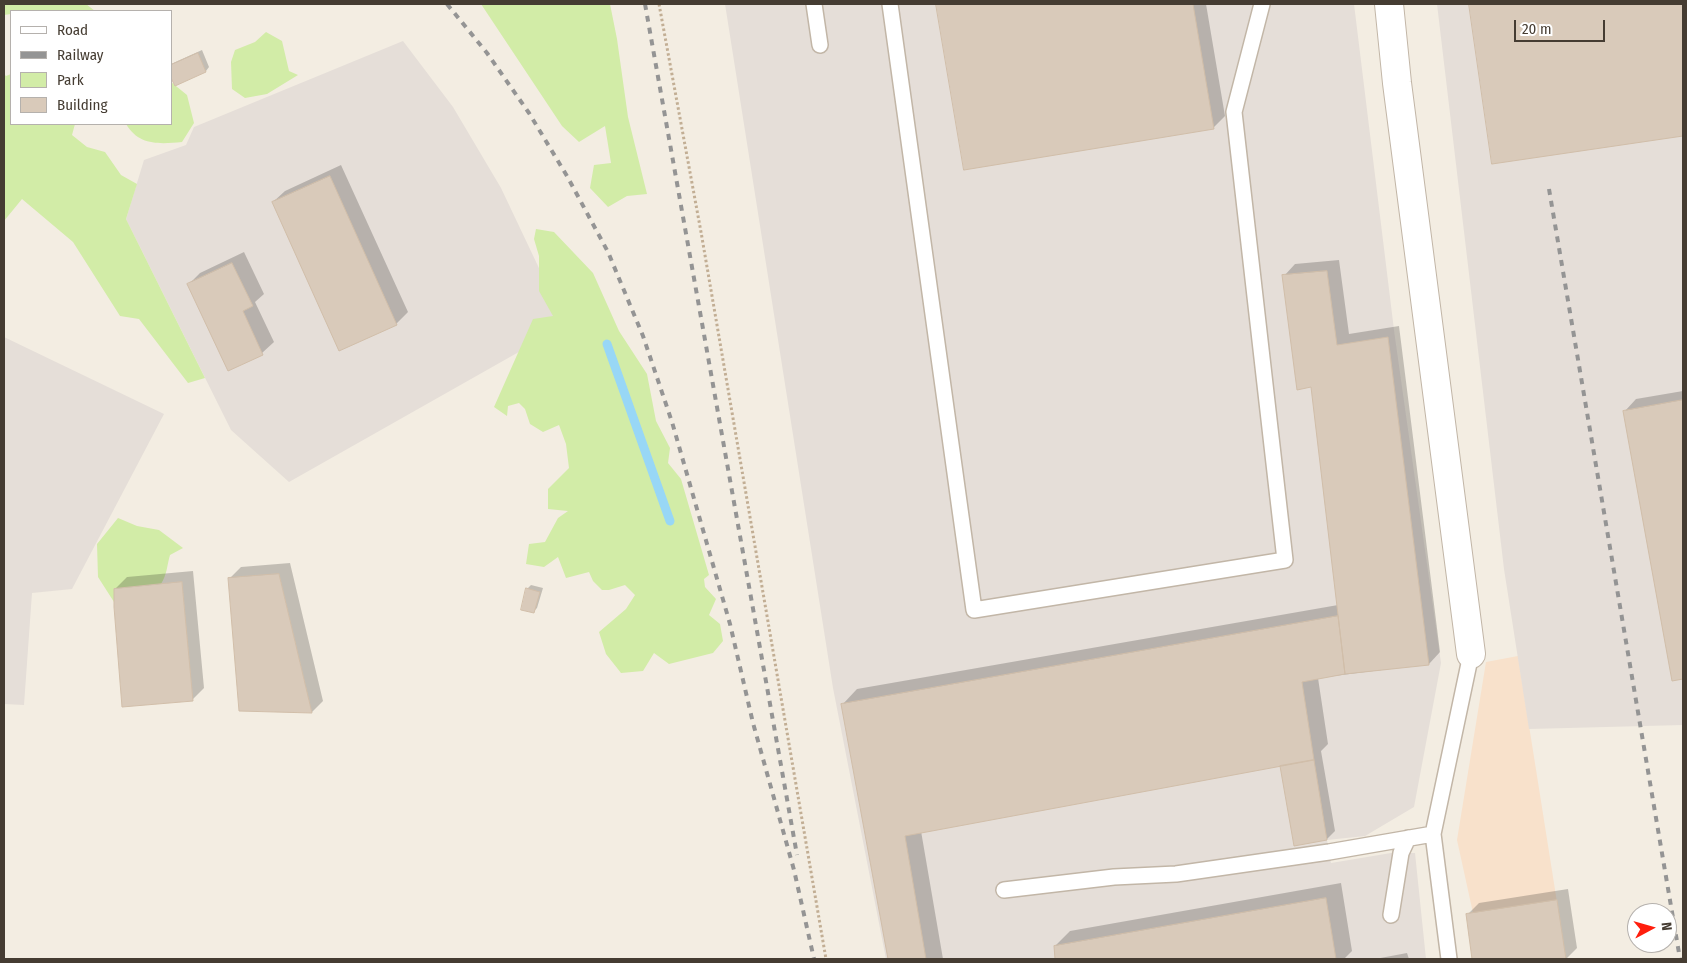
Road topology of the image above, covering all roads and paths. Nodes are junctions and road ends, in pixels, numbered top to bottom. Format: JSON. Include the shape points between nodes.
{"nodes":[{"id":1,"x":659,"y":4,"type":"edge"},
{"id":2,"x":814,"y":4,"type":"edge"},
{"id":3,"x":890,"y":4,"type":"edge"},
{"id":4,"x":1262,"y":4,"type":"edge"},
{"id":5,"x":1389,"y":4,"type":"edge"},
{"id":6,"x":820,"y":45,"type":"dead end"},
{"id":7,"x":1471,"y":654,"type":"joint"},
{"id":8,"x":1433,"y":834,"type":"junction"},
{"id":9,"x":1408,"y":838,"type":"junction"},
{"id":10,"x":1004,"y":890,"type":"dead end"},
{"id":11,"x":1391,"y":916,"type":"dead end"},
{"id":12,"x":826,"y":959,"type":"edge"},
{"id":13,"x":1449,"y":959,"type":"edge"}],
"edges":[{"from":1,"to":12,"type":"path"},
{"from":2,"to":6,"type":"lane"},
{"from":3,"to":4,"type":"lane","via":[[974,610],[1285,560],[1234,112]]},
{"from":5,"to":7,"type":"street"},
{"from":7,"to":8,"type":"lane"},
{"from":8,"to":9,"type":"lane"},
{"from":8,"to":13,"type":"lane"},
{"from":9,"to":10,"type":"lane","via":[[1176,874],[1114,877]]},
{"from":9,"to":11,"type":"lane","via":[[1402,853]]}]}
